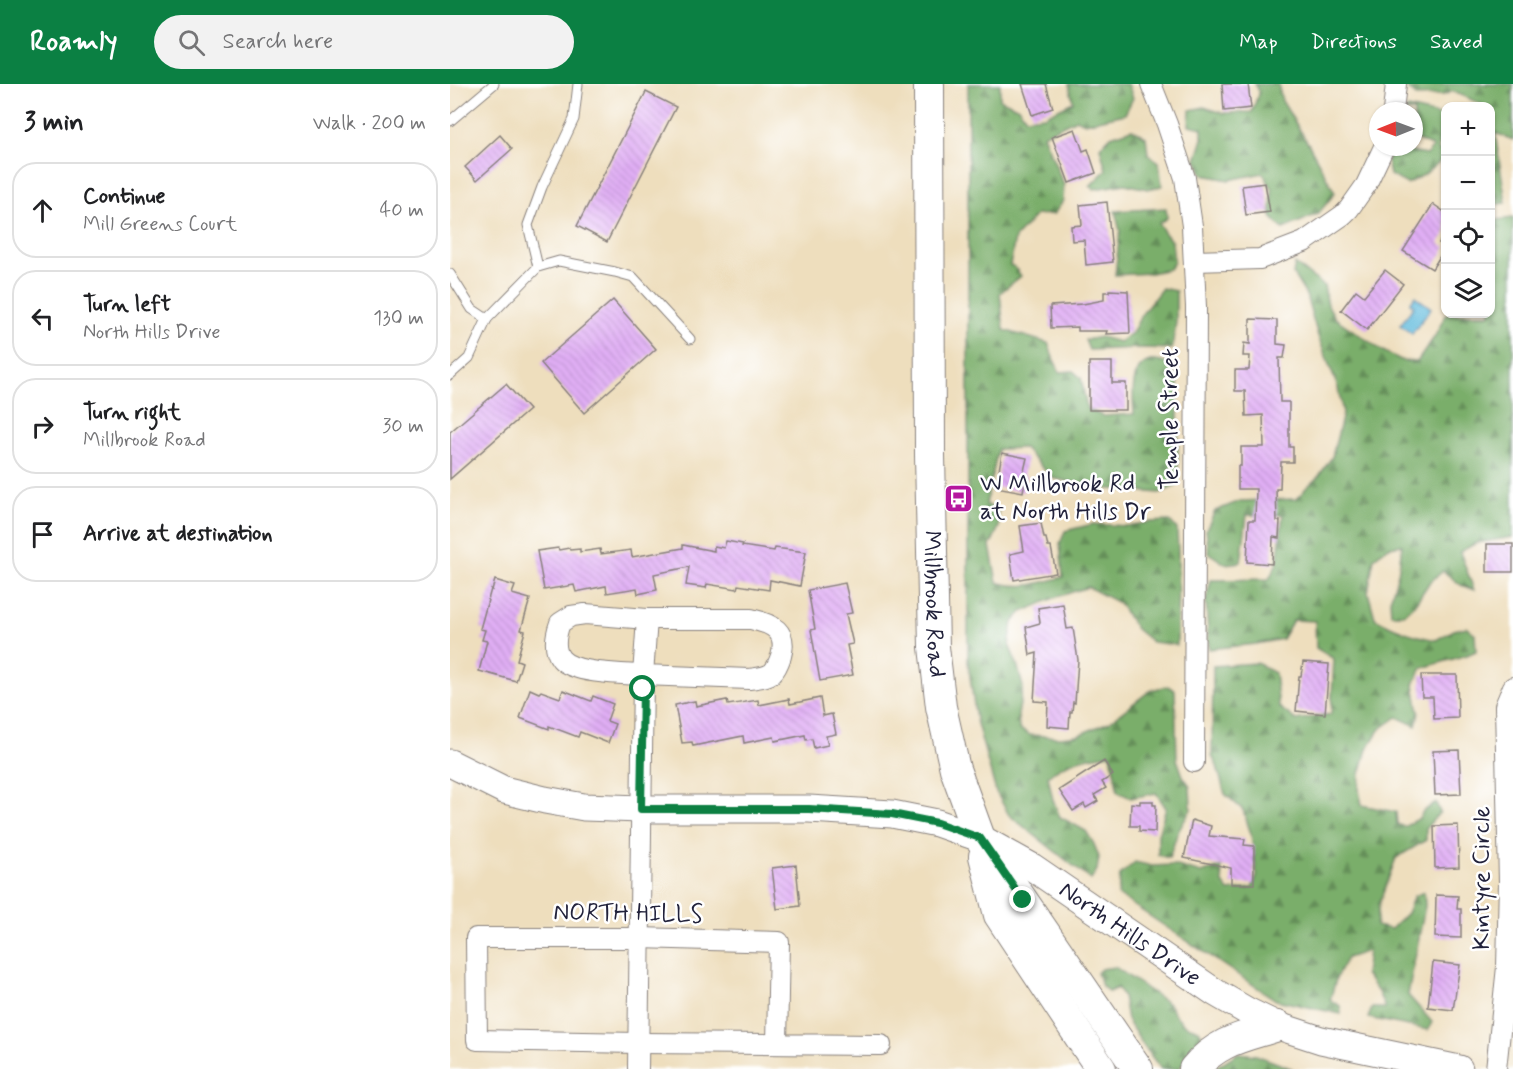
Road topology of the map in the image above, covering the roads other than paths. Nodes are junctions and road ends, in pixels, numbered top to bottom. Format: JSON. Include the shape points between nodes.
{"nodes":[{"id":1,"x":494,"y":84,"type":"edge"},
{"id":2,"x":578,"y":84,"type":"edge"},
{"id":3,"x":929,"y":84,"type":"edge"},
{"id":4,"x":1151,"y":84,"type":"edge"},
{"id":5,"x":1396,"y":84,"type":"edge"},
{"id":6,"x":1393,"y":102,"type":"edge"},
{"id":7,"x":450,"y":121,"type":"edge"},
{"id":8,"x":1380,"y":156,"type":"edge"},
{"id":9,"x":1195,"y":261,"type":"junction"},
{"id":10,"x":538,"y":267,"type":"junction"},
{"id":11,"x":450,"y":274,"type":"edge"},
{"id":12,"x":487,"y":319,"type":"junction"},
{"id":13,"x":690,"y":339,"type":"dead end"},
{"id":14,"x":450,"y":375,"type":"edge"},
{"id":15,"x":647,"y":619,"type":"junction"},
{"id":16,"x":643,"y":675,"type":"junction"},
{"id":17,"x":1513,"y":687,"type":"edge"},
{"id":18,"x":1194,"y":762,"type":"dead end"},
{"id":19,"x":450,"y":763,"type":"edge"},
{"id":20,"x":641,"y":809,"type":"junction"},
{"id":21,"x":980,"y":838,"type":"junction"},
{"id":22,"x":639,"y":938,"type":"junction"},
{"id":23,"x":1278,"y":1026,"type":"junction"},
{"id":24,"x":638,"y":1043,"type":"junction"},
{"id":25,"x":777,"y":1044,"type":"junction"},
{"id":26,"x":881,"y":1045,"type":"dead end"},
{"id":27,"x":638,"y":1069,"type":"edge"},
{"id":28,"x":1101,"y":1069,"type":"edge"},
{"id":29,"x":1137,"y":1069,"type":"edge"},
{"id":30,"x":1194,"y":1069,"type":"edge"},
{"id":31,"x":1460,"y":1069,"type":"edge"},
{"id":32,"x":1496,"y":1069,"type":"edge"}],
"edges":[{"from":1,"to":7,"type":"lane"},
{"from":2,"to":10,"type":"lane","via":[[574,120],[528,225]]},
{"from":3,"to":21,"type":"main road","name":"Millbrook Road","via":[[934,647],[941,707],[955,769]]},
{"from":4,"to":9,"type":"street","name":"Temple Street","via":[[1185,178]]},
{"from":5,"to":6,"type":"street"},
{"from":8,"to":9,"type":"street","via":[[1349,209],[1304,242],[1260,259]]},
{"from":9,"to":18,"type":"street","name":"Temple Street"},
{"from":10,"to":12,"type":"lane"},
{"from":10,"to":13,"type":"lane","via":[[559,261],[633,277]]},
{"from":11,"to":12,"type":"lane","via":[[472,309]]},
{"from":12,"to":14,"type":"lane","via":[[469,358]]},
{"from":15,"to":16,"type":"street"},
{"from":15,"to":16,"type":"street","via":[[571,616],[560,623],[556,636],[562,660],[574,667]]},
{"from":15,"to":16,"type":"street","via":[[751,619],[766,622],[783,638],[778,663],[772,673],[761,678]]},
{"from":16,"to":20,"type":"street"},
{"from":17,"to":32,"type":"street","name":"Kintyre Circle","via":[[1505,706],[1508,956]]},
{"from":19,"to":20,"type":"main road","name":"North Hills Drive","via":[[504,789],[545,800],[584,807]]},
{"from":20,"to":21,"type":"main road","name":"North Hills Drive","via":[[809,809],[892,814],[937,823]]},
{"from":20,"to":22,"type":"street"},
{"from":21,"to":23,"type":"main road","name":"North Hills Drive","via":[[1032,867],[1216,993]]},
{"from":21,"to":28,"type":"main road","via":[[999,915]]},
{"from":21,"to":29,"type":"main road","name":"Millbrook Road"},
{"from":22,"to":24,"type":"street"},
{"from":22,"to":24,"type":"street","name":"NORTH HILLS","via":[[476,938],[477,1040]]},
{"from":22,"to":25,"type":"street","name":"NORTH HILLS","via":[[779,942]]},
{"from":23,"to":30,"type":"main road","via":[[1221,1045]]},
{"from":23,"to":31,"type":"main road","name":"North Hills Drive","via":[[1321,1040]]},
{"from":24,"to":25,"type":"street"},
{"from":24,"to":27,"type":"street"},
{"from":25,"to":26,"type":"street"}]}
